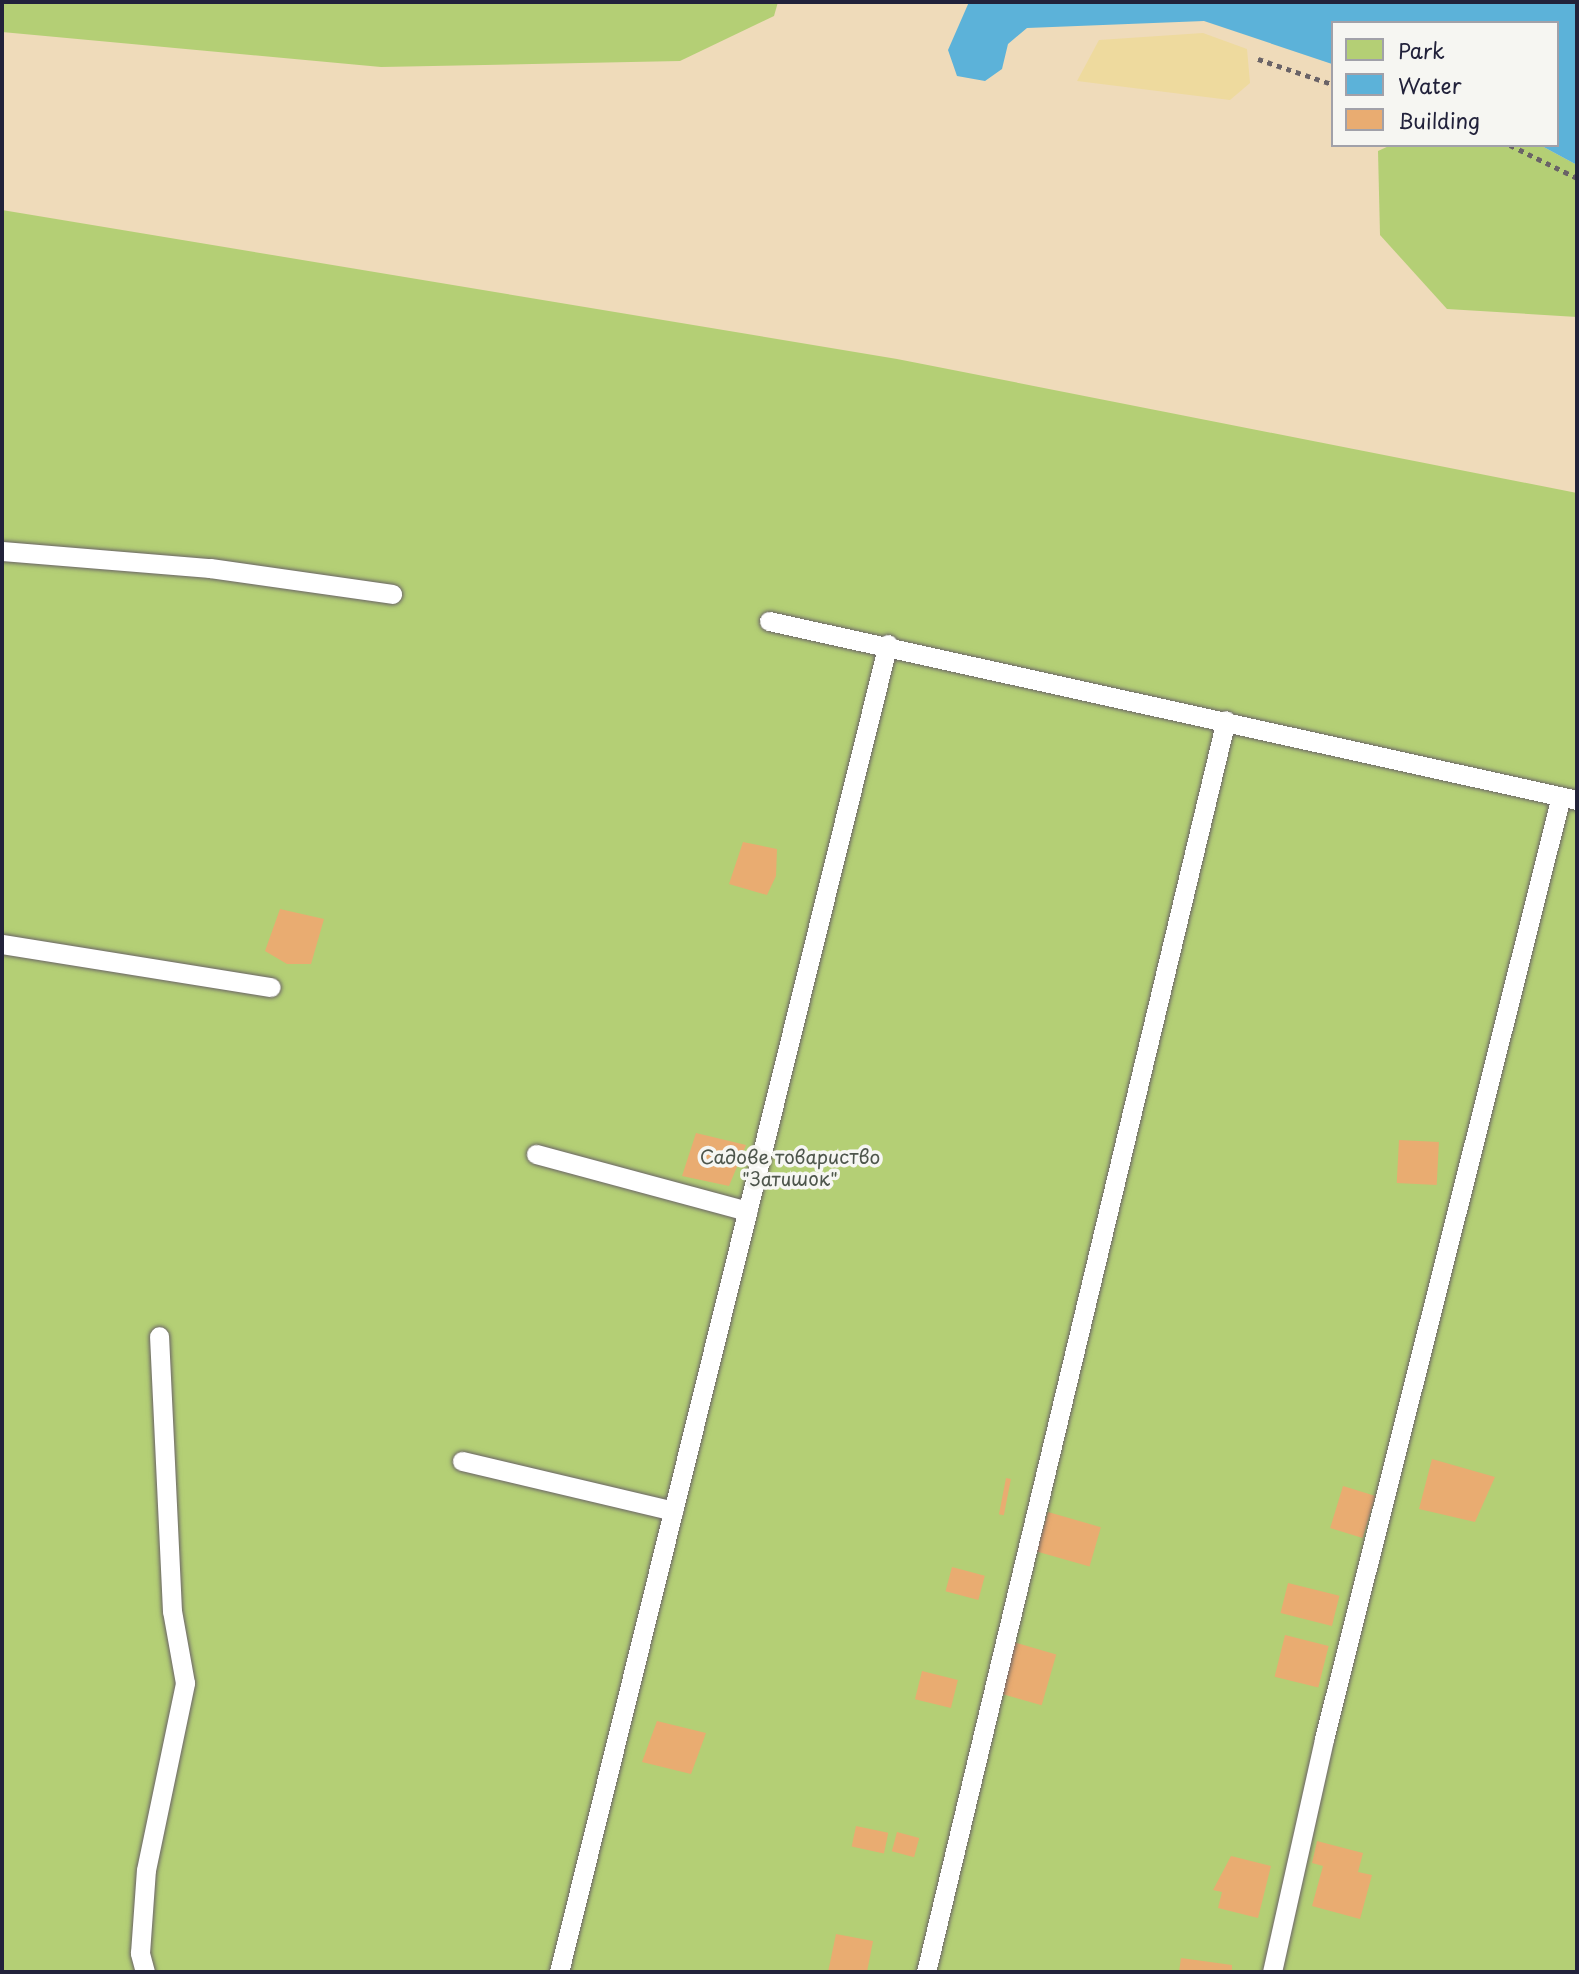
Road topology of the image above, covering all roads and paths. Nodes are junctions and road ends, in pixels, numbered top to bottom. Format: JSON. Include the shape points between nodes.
{"nodes":[{"id":1,"x":1258,"y":59,"type":"dead end"},
{"id":2,"x":1330,"y":83,"type":"edge"},
{"id":3,"x":1514,"y":147,"type":"edge"},
{"id":4,"x":1577,"y":177,"type":"edge"},
{"id":5,"x":2,"y":551,"type":"edge"},
{"id":6,"x":392,"y":594,"type":"dead end"},
{"id":7,"x":769,"y":621,"type":"dead end"},
{"id":8,"x":888,"y":644,"type":"junction"},
{"id":9,"x":1226,"y":720,"type":"junction"},
{"id":10,"x":1569,"y":798,"type":"edge"},
{"id":11,"x":2,"y":944,"type":"edge"},
{"id":12,"x":271,"y":987,"type":"dead end"},
{"id":13,"x":536,"y":1154,"type":"dead end"},
{"id":14,"x":747,"y":1211,"type":"junction"},
{"id":15,"x":159,"y":1336,"type":"dead end"},
{"id":16,"x":462,"y":1461,"type":"dead end"},
{"id":17,"x":673,"y":1511,"type":"junction"},
{"id":18,"x":145,"y":1972,"type":"edge"},
{"id":19,"x":559,"y":1972,"type":"edge"},
{"id":20,"x":926,"y":1972,"type":"edge"},
{"id":21,"x":1272,"y":1972,"type":"edge"}],
"edges":[{"from":1,"to":2,"type":"path"},
{"from":3,"to":4,"type":"path"},
{"from":5,"to":6,"type":"lane","via":[[210,568]]},
{"from":7,"to":8,"type":"lane"},
{"from":8,"to":9,"type":"lane"},
{"from":8,"to":14,"type":"lane"},
{"from":9,"to":10,"type":"lane"},
{"from":9,"to":20,"type":"lane"},
{"from":10,"to":21,"type":"lane","via":[[1324,1739]]},
{"from":11,"to":12,"type":"lane"},
{"from":13,"to":14,"type":"lane"},
{"from":14,"to":17,"type":"lane"},
{"from":15,"to":18,"type":"lane","via":[[172,1611],[185,1683],[146,1870],[140,1954]]},
{"from":16,"to":17,"type":"lane"},
{"from":17,"to":19,"type":"lane"}]}
